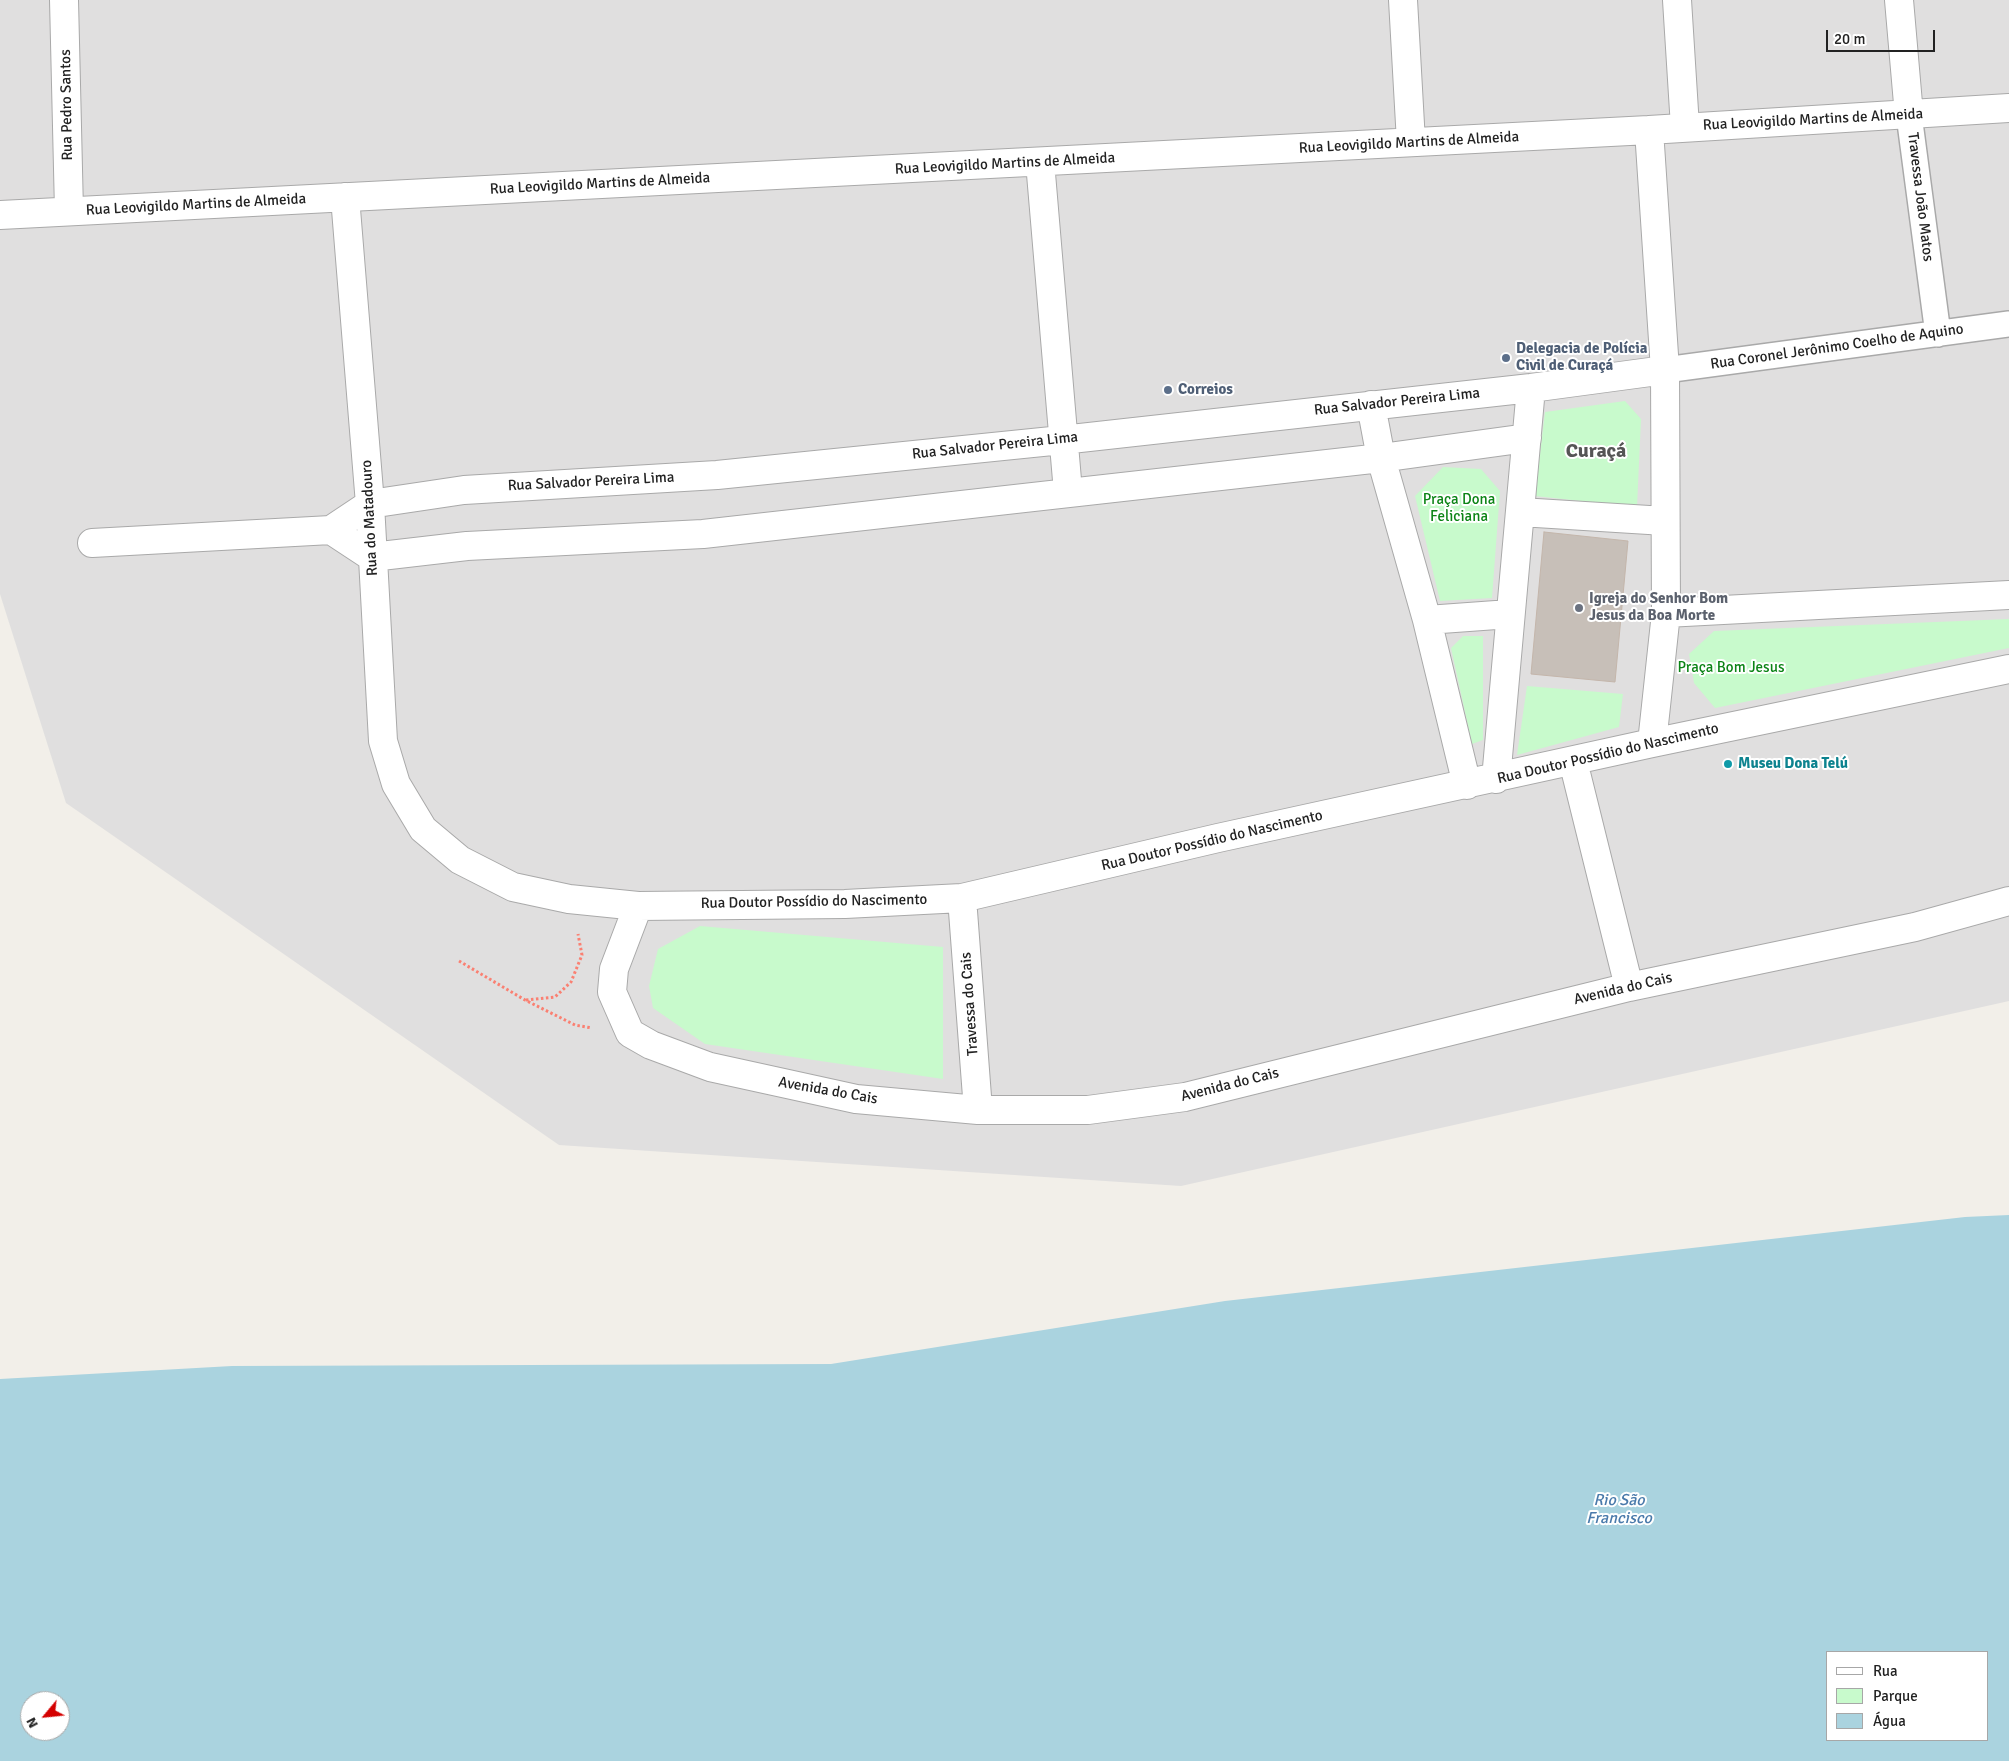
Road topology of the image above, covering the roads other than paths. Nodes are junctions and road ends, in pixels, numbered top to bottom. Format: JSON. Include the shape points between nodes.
{"nodes":[{"id":1,"x":64,"y":0,"type":"edge"},
{"id":2,"x":1403,"y":0,"type":"edge"},
{"id":3,"x":1677,"y":0,"type":"edge"},
{"id":4,"x":1899,"y":0,"type":"edge"},
{"id":5,"x":2009,"y":108,"type":"edge"},
{"id":6,"x":1909,"y":115,"type":"junction"},
{"id":7,"x":1685,"y":127,"type":"junction"},
{"id":8,"x":1649,"y":130,"type":"junction"},
{"id":9,"x":1411,"y":142,"type":"junction"},
{"id":10,"x":1040,"y":162,"type":"junction"},
{"id":11,"x":345,"y":197,"type":"junction"},
{"id":12,"x":69,"y":211,"type":"junction"},
{"id":13,"x":0,"y":215,"type":"edge"},
{"id":14,"x":2009,"y":324,"type":"edge"},
{"id":15,"x":1938,"y":334,"type":"junction"},
{"id":16,"x":1665,"y":370,"type":"junction"},
{"id":17,"x":1530,"y":388,"type":"junction"},
{"id":18,"x":1371,"y":405,"type":"junction"},
{"id":19,"x":1527,"y":438,"type":"junction"},
{"id":20,"x":1062,"y":440,"type":"junction"},
{"id":21,"x":1381,"y":458,"type":"junction"},
{"id":22,"x":1068,"y":492,"type":"junction"},
{"id":23,"x":370,"y":504,"type":"junction"},
{"id":24,"x":1520,"y":512,"type":"junction"},
{"id":25,"x":1665,"y":521,"type":"junction"},
{"id":26,"x":331,"y":530,"type":"junction"},
{"id":27,"x":92,"y":543,"type":"dead end"},
{"id":28,"x":372,"y":557,"type":"junction"},
{"id":29,"x":2009,"y":595,"type":"edge"},
{"id":30,"x":1666,"y":613,"type":"junction"},
{"id":31,"x":1510,"y":614,"type":"junction"},
{"id":32,"x":1427,"y":620,"type":"junction"},
{"id":33,"x":2009,"y":668,"type":"edge"},
{"id":34,"x":1652,"y":743,"type":"junction"},
{"id":35,"x":1573,"y":761,"type":"junction"},
{"id":36,"x":1496,"y":779,"type":"junction"},
{"id":37,"x":1467,"y":785,"type":"junction"},
{"id":38,"x":423,"y":829,"type":"joint"},
{"id":39,"x":962,"y":898,"type":"junction"},
{"id":40,"x":2009,"y":901,"type":"edge"},
{"id":41,"x":638,"y":906,"type":"junction"},
{"id":42,"x":1629,"y":987,"type":"junction"},
{"id":43,"x":978,"y":1110,"type":"junction"}],
"edges":[{"from":1,"to":12,"type":"street","name":"Rua Pedro Santos"},
{"from":2,"to":9,"type":"street"},
{"from":3,"to":7,"type":"street"},
{"from":4,"to":6,"type":"street","name":"Travessa João Matos"},
{"from":5,"to":6,"type":"street","name":"Rua Leovigildo Martins de Almeida"},
{"from":6,"to":7,"type":"street","name":"Rua Leovigildo Martins de Almeida"},
{"from":6,"to":15,"type":"street","name":"Travessa João Matos"},
{"from":7,"to":8,"type":"street","name":"Rua Leovigildo Martins de Almeida"},
{"from":8,"to":9,"type":"street","name":"Rua Leovigildo Martins de Almeida"},
{"from":8,"to":16,"type":"street"},
{"from":9,"to":10,"type":"street","name":"Rua Leovigildo Martins de Almeida"},
{"from":10,"to":11,"type":"street","name":"Rua Leovigildo Martins de Almeida"},
{"from":10,"to":20,"type":"street"},
{"from":11,"to":12,"type":"street","name":"Rua Leovigildo Martins de Almeida"},
{"from":11,"to":23,"type":"street","name":"Rua do Matadouro"},
{"from":12,"to":13,"type":"street","name":"Rua Leovigildo Martins de Almeida"},
{"from":14,"to":15,"type":"street","name":"Rua Coronel Jerônimo Coelho de Aquino"},
{"from":15,"to":16,"type":"street","name":"Rua Coronel Jerônimo Coelho de Aquino"},
{"from":16,"to":17,"type":"street","name":"Rua Salvador Pereira Lima"},
{"from":16,"to":25,"type":"street"},
{"from":17,"to":18,"type":"street","name":"Rua Salvador Pereira Lima"},
{"from":17,"to":19,"type":"street"},
{"from":18,"to":20,"type":"street","name":"Rua Salvador Pereira Lima"},
{"from":18,"to":21,"type":"street"},
{"from":19,"to":21,"type":"street"},
{"from":19,"to":24,"type":"street"},
{"from":20,"to":22,"type":"street"},
{"from":20,"to":23,"type":"street","name":"Rua Salvador Pereira Lima","via":[[717,475],[464,490]]},
{"from":21,"to":22,"type":"street"},
{"from":21,"to":32,"type":"street"},
{"from":22,"to":28,"type":"street","via":[[703,534],[467,546]]},
{"from":23,"to":26,"type":"street","name":"Rua Salvador Pereira Lima"},
{"from":23,"to":28,"type":"street","name":"Rua do Matadouro"},
{"from":24,"to":25,"type":"street"},
{"from":24,"to":31,"type":"street"},
{"from":25,"to":30,"type":"street"},
{"from":26,"to":27,"type":"street"},
{"from":26,"to":28,"type":"street"},
{"from":28,"to":38,"type":"street","name":"Rua do Matadouro","via":[[383,740],[396,784]]},
{"from":29,"to":30,"type":"street"},
{"from":30,"to":34,"type":"street"},
{"from":31,"to":32,"type":"street"},
{"from":31,"to":36,"type":"street"},
{"from":32,"to":37,"type":"street"},
{"from":33,"to":34,"type":"street","name":"Rua Doutor Possídio do Nascimento"},
{"from":34,"to":35,"type":"street","name":"Rua Doutor Possídio do Nascimento"},
{"from":35,"to":36,"type":"street","name":"Rua Doutor Possídio do Nascimento"},
{"from":35,"to":42,"type":"street"},
{"from":36,"to":37,"type":"street","name":"Rua Doutor Possídio do Nascimento"},
{"from":37,"to":39,"type":"street","name":"Rua Doutor Possídio do Nascimento","via":[[1218,838]]},
{"from":38,"to":41,"type":"street","name":"Rua Doutor Possídio do Nascimento","via":[[460,860],[514,887],[569,899]]},
{"from":39,"to":41,"type":"street","name":"Rua Doutor Possídio do Nascimento","via":[[845,904]]},
{"from":39,"to":43,"type":"street","name":"Travessa do Cais"},
{"from":40,"to":42,"type":"street","name":"Avenida do Cais","via":[[1915,927]]},
{"from":41,"to":43,"type":"street","name":"Avenida do Cais","via":[[614,970],[612,992],[630,1033],[651,1045],[710,1067],[856,1099]]},
{"from":42,"to":43,"type":"street","name":"Avenida do Cais","via":[[1185,1097],[1088,1110]]}]}
